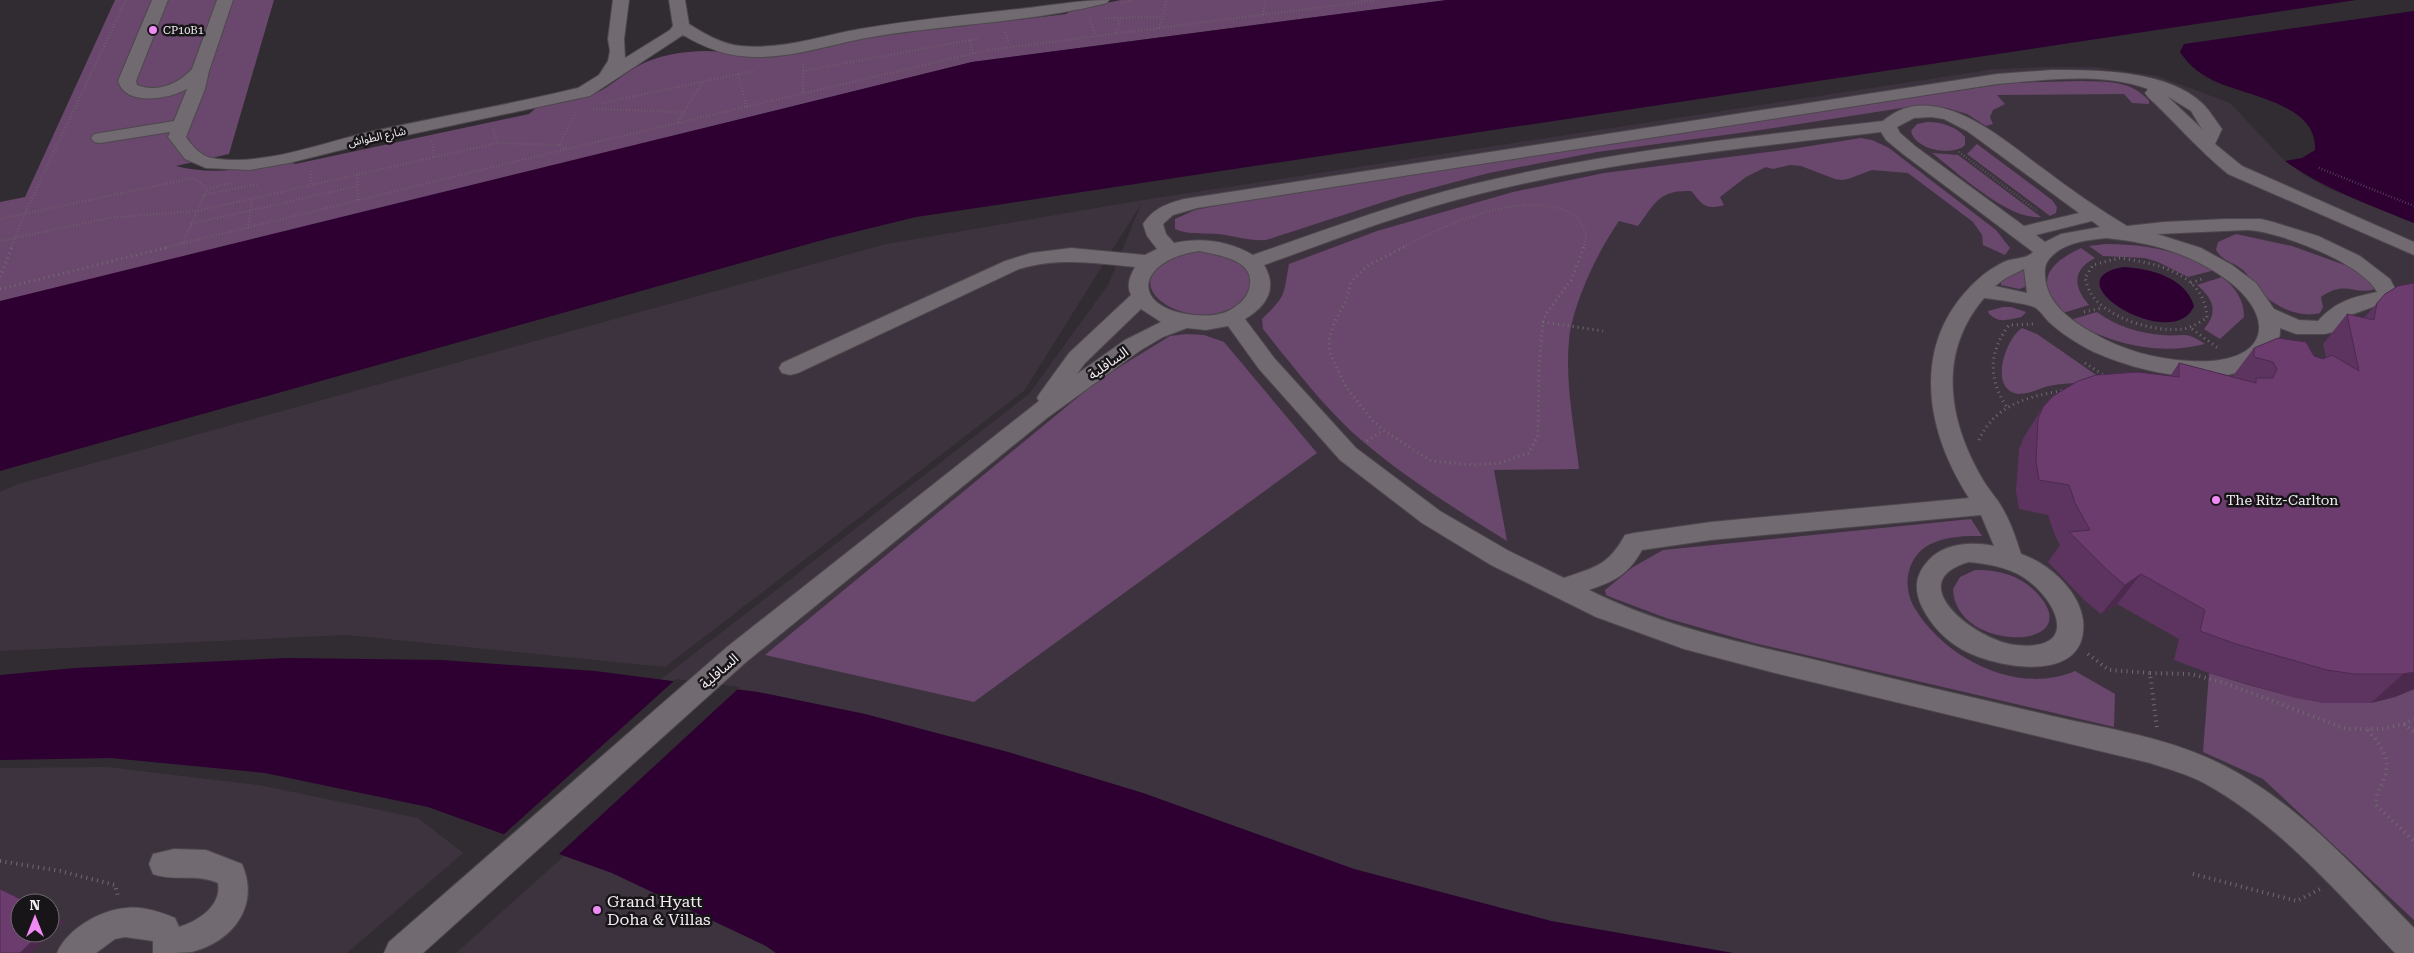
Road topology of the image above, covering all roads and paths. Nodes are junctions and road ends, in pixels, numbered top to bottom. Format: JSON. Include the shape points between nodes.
{"nodes":[{"id":1,"x":126,"y":0,"type":"edge"},
{"id":2,"x":160,"y":0,"type":"edge"},
{"id":3,"x":225,"y":0,"type":"edge"},
{"id":4,"x":621,"y":0,"type":"edge"},
{"id":5,"x":677,"y":0,"type":"edge"},
{"id":6,"x":1011,"y":0,"type":"edge"},
{"id":7,"x":1043,"y":0,"type":"edge"},
{"id":8,"x":1101,"y":0,"type":"edge"},
{"id":9,"x":1167,"y":0,"type":"edge"},
{"id":10,"x":1265,"y":0,"type":"edge"},
{"id":11,"x":1377,"y":0,"type":"edge"},
{"id":12,"x":1263,"y":16,"type":"junction"},
{"id":13,"x":1162,"y":17,"type":"junction"},
{"id":14,"x":1090,"y":18,"type":"dead end"},
{"id":15,"x":1120,"y":18,"type":"junction"},
{"id":16,"x":681,"y":26,"type":"junction"},
{"id":17,"x":618,"y":27,"type":"junction"},
{"id":18,"x":1160,"y":28,"type":"junction"},
{"id":19,"x":1117,"y":33,"type":"junction"},
{"id":20,"x":981,"y":38,"type":"dead end"},
{"id":21,"x":666,"y":39,"type":"junction"},
{"id":22,"x":970,"y":40,"type":"junction"},
{"id":23,"x":973,"y":53,"type":"junction"},
{"id":24,"x":803,"y":60,"type":"dead end"},
{"id":25,"x":200,"y":70,"type":"junction"},
{"id":26,"x":803,"y":71,"type":"junction"},
{"id":27,"x":738,"y":74,"type":"dead end"},
{"id":28,"x":606,"y":79,"type":"junction"},
{"id":29,"x":702,"y":82,"type":"dead end"},
{"id":30,"x":2140,"y":82,"type":"junction"},
{"id":31,"x":160,"y":92,"type":"junction"},
{"id":32,"x":803,"y":93,"type":"junction"},
{"id":33,"x":747,"y":108,"type":"junction"},
{"id":34,"x":578,"y":109,"type":"dead end"},
{"id":35,"x":588,"y":109,"type":"dead end"},
{"id":36,"x":684,"y":112,"type":"junction"},
{"id":37,"x":182,"y":120,"type":"junction"},
{"id":38,"x":678,"y":123,"type":"junction"},
{"id":39,"x":1888,"y":126,"type":"junction"},
{"id":40,"x":493,"y":127,"type":"dead end"},
{"id":41,"x":100,"y":138,"type":"dead end"},
{"id":42,"x":432,"y":140,"type":"dead end"},
{"id":43,"x":497,"y":143,"type":"junction"},
{"id":44,"x":2206,"y":144,"type":"junction"},
{"id":45,"x":559,"y":145,"type":"junction"},
{"id":46,"x":567,"y":149,"type":"junction"},
{"id":47,"x":1966,"y":149,"type":"dead end"},
{"id":48,"x":1959,"y":152,"type":"junction"},
{"id":49,"x":1950,"y":153,"type":"dead end"},
{"id":50,"x":434,"y":158,"type":"junction"},
{"id":51,"x":2319,"y":168,"type":"dead end"},
{"id":52,"x":304,"y":173,"type":"dead end"},
{"id":53,"x":357,"y":175,"type":"junction"},
{"id":54,"x":193,"y":178,"type":"dead end"},
{"id":55,"x":258,"y":183,"type":"dead end"},
{"id":56,"x":311,"y":185,"type":"junction"},
{"id":57,"x":357,"y":186,"type":"junction"},
{"id":58,"x":206,"y":188,"type":"dead end"},
{"id":59,"x":204,"y":195,"type":"junction"},
{"id":60,"x":252,"y":198,"type":"junction"},
{"id":61,"x":358,"y":201,"type":"junction"},
{"id":62,"x":2414,"y":206,"type":"edge"},
{"id":63,"x":197,"y":211,"type":"junction"},
{"id":64,"x":250,"y":211,"type":"junction"},
{"id":65,"x":25,"y":213,"type":"junction"},
{"id":66,"x":2093,"y":215,"type":"junction"},
{"id":67,"x":0,"y":219,"type":"edge"},
{"id":68,"x":191,"y":224,"type":"junction"},
{"id":69,"x":2054,"y":224,"type":"junction"},
{"id":70,"x":2197,"y":226,"type":"junction"},
{"id":71,"x":248,"y":228,"type":"junction"},
{"id":72,"x":2020,"y":232,"type":"junction"},
{"id":73,"x":2124,"y":233,"type":"junction"},
{"id":74,"x":15,"y":238,"type":"junction"},
{"id":75,"x":0,"y":241,"type":"edge"},
{"id":76,"x":182,"y":244,"type":"junction"},
{"id":77,"x":2414,"y":249,"type":"edge"},
{"id":78,"x":1169,"y":250,"type":"junction"},
{"id":79,"x":2198,"y":254,"type":"junction"},
{"id":80,"x":2040,"y":257,"type":"junction"},
{"id":81,"x":2119,"y":258,"type":"joint"},
{"id":82,"x":1148,"y":262,"type":"junction"},
{"id":83,"x":1252,"y":262,"type":"junction"},
{"id":84,"x":0,"y":276,"type":"edge"},
{"id":85,"x":0,"y":289,"type":"edge"},
{"id":86,"x":1979,"y":290,"type":"junction"},
{"id":87,"x":1141,"y":297,"type":"junction"},
{"id":88,"x":2042,"y":302,"type":"junction"},
{"id":89,"x":1233,"y":318,"type":"junction"},
{"id":90,"x":2058,"y":319,"type":"junction"},
{"id":91,"x":1182,"y":322,"type":"junction"},
{"id":92,"x":1543,"y":322,"type":"junction"},
{"id":93,"x":2269,"y":322,"type":"junction"},
{"id":94,"x":1603,"y":331,"type":"dead end"},
{"id":95,"x":2284,"y":352,"type":"edge"},
{"id":96,"x":2158,"y":366,"type":"junction"},
{"id":97,"x":790,"y":368,"type":"dead end"},
{"id":98,"x":2068,"y":389,"type":"edge"},
{"id":99,"x":2203,"y":390,"type":"edge"},
{"id":100,"x":2006,"y":406,"type":"junction"},
{"id":101,"x":1039,"y":412,"type":"junction"},
{"id":102,"x":1974,"y":485,"type":"junction"},
{"id":103,"x":1988,"y":505,"type":"junction"},
{"id":104,"x":2010,"y":559,"type":"junction"},
{"id":105,"x":1563,"y":589,"type":"junction"},
{"id":106,"x":2069,"y":639,"type":"junction"},
{"id":107,"x":2150,"y":673,"type":"junction"},
{"id":108,"x":2414,"y":719,"type":"edge"},
{"id":109,"x":2404,"y":724,"type":"junction"},
{"id":110,"x":2368,"y":729,"type":"junction"},
{"id":111,"x":2414,"y":732,"type":"edge"},
{"id":112,"x":2159,"y":754,"type":"junction"},
{"id":113,"x":2414,"y":841,"type":"edge"},
{"id":114,"x":0,"y":861,"type":"edge"},
{"id":115,"x":164,"y":864,"type":"dead end"},
{"id":116,"x":2193,"y":874,"type":"dead end"},
{"id":117,"x":2342,"y":878,"type":"junction"},
{"id":118,"x":123,"y":922,"type":"junction"},
{"id":119,"x":170,"y":949,"type":"edge"},
{"id":120,"x":401,"y":950,"type":"edge"},
{"id":121,"x":2414,"y":950,"type":"edge"},
{"id":122,"x":74,"y":953,"type":"edge"}],
"edges":[{"from":1,"to":65,"type":"path"},
{"from":2,"to":31,"type":"street","via":[[127,81],[129,88],[136,91]]},
{"from":3,"to":25,"type":"street"},
{"from":4,"to":17,"type":"street"},
{"from":5,"to":16,"type":"street"},
{"from":6,"to":7,"type":"street","via":[[1026,4]]},
{"from":8,"to":16,"type":"street","via":[[1055,10],[847,36],[778,51],[738,51],[720,47]]},
{"from":9,"to":13,"type":"path"},
{"from":10,"to":12,"type":"path"},
{"from":11,"to":12,"type":"path"},
{"from":12,"to":18,"type":"path"},
{"from":13,"to":15,"type":"path"},
{"from":13,"to":18,"type":"path"},
{"from":14,"to":15,"type":"path"},
{"from":15,"to":19,"type":"path"},
{"from":16,"to":21,"type":"street","name":"شارع الطواش"},
{"from":17,"to":21,"type":"street","via":[[628,36],[640,40]]},
{"from":17,"to":28,"type":"street","via":[[616,61]]},
{"from":18,"to":19,"type":"path"},
{"from":19,"to":23,"type":"path"},
{"from":20,"to":22,"type":"path"},
{"from":21,"to":28,"type":"street","name":"شارع الطواش"},
{"from":22,"to":23,"type":"path"},
{"from":22,"to":26,"type":"path"},
{"from":23,"to":32,"type":"path"},
{"from":24,"to":26,"type":"path"},
{"from":25,"to":31,"type":"street","via":[[188,82]]},
{"from":25,"to":37,"type":"street","via":[[196,92]]},
{"from":26,"to":32,"type":"path"},
{"from":27,"to":33,"type":"path"},
{"from":28,"to":37,"type":"street","name":"شارع الطواش","via":[[584,92],[260,162],[210,164],[195,158],[184,149],[178,138]]},
{"from":29,"to":36,"type":"path"},
{"from":30,"to":44,"type":"street"},
{"from":30,"to":44,"type":"street","via":[[2179,95],[2207,118],[2212,129]]},
{"from":30,"to":78,"type":"street","via":[[2108,77],[2036,75],[1997,79],[1197,202],[1158,215],[1153,224],[1157,236]]},
{"from":31,"to":37,"type":"street","via":[[179,104]]},
{"from":32,"to":33,"type":"path"},
{"from":33,"to":38,"type":"path"},
{"from":34,"to":45,"type":"path"},
{"from":35,"to":36,"type":"path"},
{"from":36,"to":38,"type":"path"},
{"from":37,"to":41,"type":"street"},
{"from":38,"to":46,"type":"path"},
{"from":39,"to":66,"type":"street","via":[[1906,113],[1928,112],[1959,120]]},
{"from":39,"to":72,"type":"street","via":[[1892,136],[1909,150]]},
{"from":39,"to":83,"type":"street","via":[[1658,154],[1545,174],[1407,208]]},
{"from":40,"to":43,"type":"path"},
{"from":42,"to":50,"type":"path"},
{"from":43,"to":45,"type":"path"},
{"from":43,"to":50,"type":"path"},
{"from":44,"to":77,"type":"street","via":[[2236,170]]},
{"from":45,"to":46,"type":"path"},
{"from":46,"to":61,"type":"path"},
{"from":47,"to":48,"type":"path"},
{"from":48,"to":49,"type":"path"},
{"from":48,"to":69,"type":"path"},
{"from":50,"to":53,"type":"path"},
{"from":51,"to":62,"type":"path"},
{"from":52,"to":56,"type":"path","via":[[312,171]]},
{"from":53,"to":56,"type":"path"},
{"from":53,"to":57,"type":"path"},
{"from":54,"to":65,"type":"path"},
{"from":55,"to":59,"type":"path"},
{"from":56,"to":60,"type":"path"},
{"from":57,"to":61,"type":"path"},
{"from":57,"to":64,"type":"path"},
{"from":58,"to":59,"type":"path"},
{"from":59,"to":63,"type":"path"},
{"from":60,"to":63,"type":"path"},
{"from":60,"to":64,"type":"path"},
{"from":61,"to":71,"type":"path"},
{"from":63,"to":68,"type":"path"},
{"from":63,"to":74,"type":"path","via":[[109,218]]},
{"from":64,"to":68,"type":"path"},
{"from":64,"to":71,"type":"path"},
{"from":65,"to":67,"type":"path"},
{"from":65,"to":74,"type":"path"},
{"from":66,"to":69,"type":"street"},
{"from":66,"to":73,"type":"street"},
{"from":68,"to":76,"type":"path"},
{"from":69,"to":72,"type":"street"},
{"from":70,"to":73,"type":"street","via":[[2148,228]]},
{"from":70,"to":79,"type":"street","via":[[2204,244]]},
{"from":70,"to":93,"type":"street","via":[[2263,225],[2298,236],[2354,261],[2380,279],[2388,290],[2384,297],[2338,312],[2325,327],[2296,327]]},
{"from":71,"to":76,"type":"path"},
{"from":72,"to":80,"type":"street"},
{"from":73,"to":79,"type":"street"},
{"from":73,"to":80,"type":"street","via":[[2070,237]]},
{"from":74,"to":75,"type":"path"},
{"from":74,"to":84,"type":"path"},
{"from":76,"to":85,"type":"path"},
{"from":78,"to":82,"type":"street"},
{"from":78,"to":83,"type":"street","via":[[1214,246],[1242,254]]},
{"from":79,"to":93,"type":"street","via":[[2241,280]]},
{"from":80,"to":86,"type":"street","via":[[2004,268]]},
{"from":80,"to":88,"type":"street","via":[[2034,281]]},
{"from":81,"to":81,"type":"path","via":[[2091,265],[2084,273],[2083,284],[2102,308],[2141,326],[2163,330],[2192,329],[2207,318],[2209,307],[2191,283],[2157,265]]},
{"from":82,"to":87,"type":"street","via":[[1138,279]]},
{"from":82,"to":97,"type":"street","via":[[1071,254],[1012,265]]},
{"from":83,"to":89,"type":"street","via":[[1262,279],[1263,288],[1253,305]]},
{"from":86,"to":88,"type":"street"},
{"from":86,"to":102,"type":"street","via":[[1957,316],[1943,356],[1940,385],[1952,441]]},
{"from":87,"to":91,"type":"street","via":[[1157,312]]},
{"from":87,"to":101,"type":"street","name":"السافلية","via":[[1077,358]]},
{"from":88,"to":90,"type":"street"},
{"from":89,"to":91,"type":"street","via":[[1213,323]]},
{"from":89,"to":105,"type":"street","via":[[1266,364],[1348,454],[1431,517],[1500,558]]},
{"from":90,"to":96,"type":"street","via":[[2104,347]]},
{"from":90,"to":100,"type":"path","via":[[2035,324],[2009,324],[2006,329],[1996,350],[1992,379]]},
{"from":91,"to":101,"type":"street","name":"السافلية","via":[[1154,332],[1133,345]]},
{"from":92,"to":92,"type":"path","via":[[1571,280],[1587,239],[1586,231],[1576,215],[1562,208],[1508,206],[1441,228],[1367,266],[1351,282],[1329,339],[1330,353],[1346,387],[1383,430],[1432,461],[1488,465],[1522,457],[1538,435]]},
{"from":92,"to":94,"type":"path"},
{"from":93,"to":95,"type":"street"},
{"from":93,"to":96,"type":"street","via":[[2266,342],[2259,352],[2239,364],[2203,369]]},
{"from":96,"to":99,"type":"street"},
{"from":98,"to":100,"type":"path"},
{"from":100,"to":102,"type":"path","via":[[1979,437]]},
{"from":101,"to":120,"type":"street","name":"السافلية","via":[[736,655]]},
{"from":102,"to":103,"type":"street"},
{"from":103,"to":104,"type":"street"},
{"from":103,"to":105,"type":"street","via":[[1711,531],[1634,542],[1624,560],[1605,574]]},
{"from":104,"to":106,"type":"street","via":[[2039,575],[2064,600],[2072,627]]},
{"from":104,"to":106,"type":"street","via":[[1987,553],[1954,555],[1933,569],[1929,593],[1934,606],[1958,633],[1993,652],[2031,658],[2047,655]]},
{"from":105,"to":112,"type":"street","via":[[1604,610],[1684,638]]},
{"from":106,"to":107,"type":"path","via":[[2109,670]]},
{"from":107,"to":110,"type":"path","via":[[2191,674],[2225,683],[2346,729]]},
{"from":107,"to":112,"type":"path"},
{"from":108,"to":109,"type":"path"},
{"from":109,"to":110,"type":"path"},
{"from":109,"to":111,"type":"path"},
{"from":110,"to":113,"type":"path","via":[[2381,745],[2387,763],[2375,794],[2376,805]]},
{"from":112,"to":117,"type":"street","via":[[2219,777],[2269,809]]},
{"from":114,"to":118,"type":"path","via":[[115,885]]},
{"from":115,"to":119,"type":"street","via":[[191,860],[213,865],[231,874],[236,888],[231,908],[215,925]]},
{"from":116,"to":117,"type":"path","via":[[2297,901]]},
{"from":117,"to":121,"type":"street"},
{"from":118,"to":119,"type":"street","via":[[142,922],[164,929]]},
{"from":118,"to":122,"type":"street","via":[[99,932]]}]}
